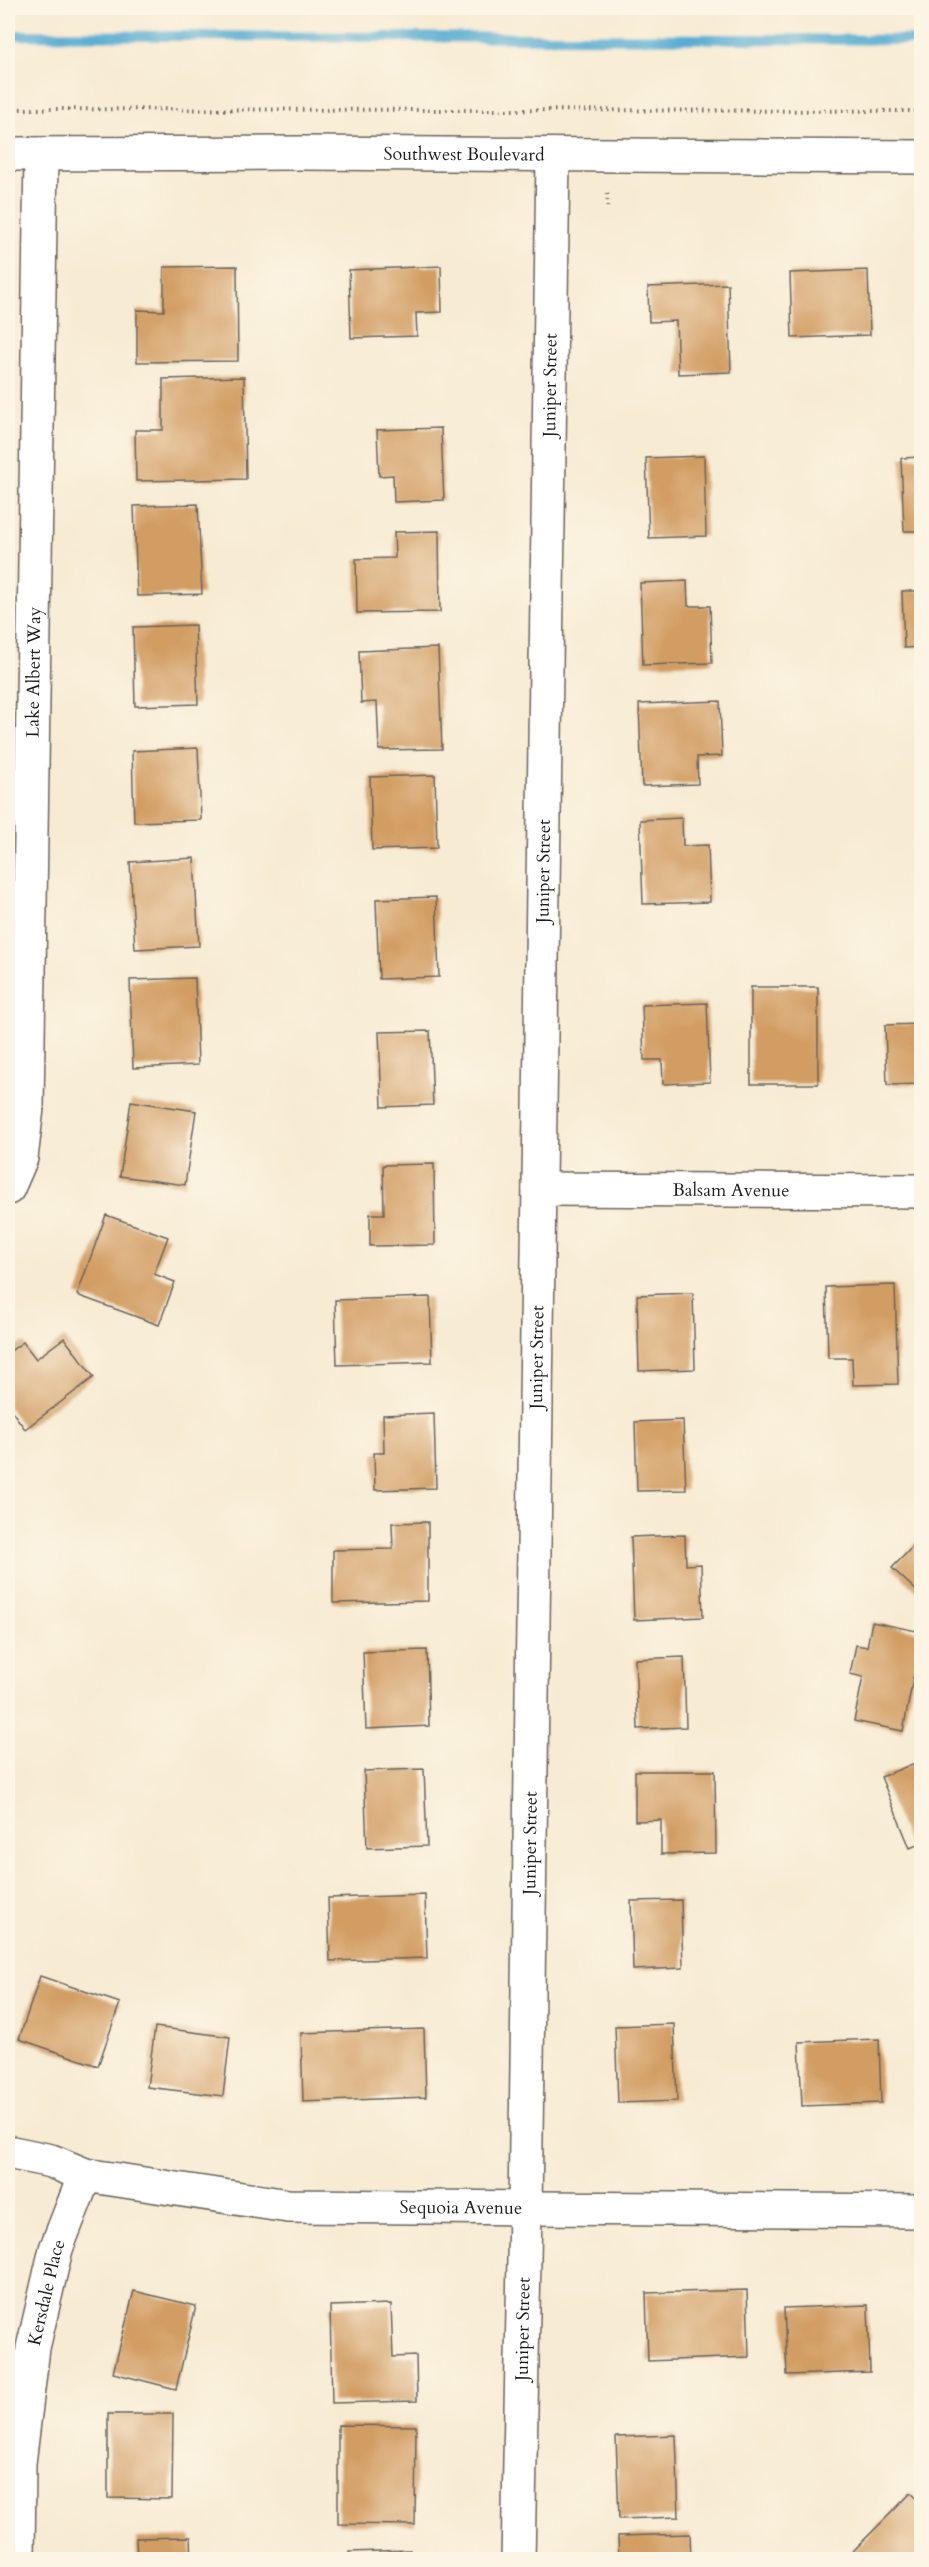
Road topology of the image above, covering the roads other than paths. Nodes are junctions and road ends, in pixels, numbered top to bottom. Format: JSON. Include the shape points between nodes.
{"nodes":[{"id":1,"x":8,"y":154,"type":"edge"},
{"id":2,"x":41,"y":154,"type":"junction"},
{"id":3,"x":553,"y":155,"type":"junction"},
{"id":4,"x":921,"y":157,"type":"edge"},
{"id":5,"x":8,"y":1188,"type":"edge"},
{"id":6,"x":539,"y":1189,"type":"junction"},
{"id":7,"x":921,"y":1191,"type":"edge"},
{"id":8,"x":8,"y":2152,"type":"edge"},
{"id":9,"x":85,"y":2175,"type":"junction"},
{"id":10,"x":525,"y":2210,"type":"junction"},
{"id":11,"x":921,"y":2211,"type":"edge"},
{"id":12,"x":18,"y":2559,"type":"edge"},
{"id":13,"x":518,"y":2559,"type":"edge"}],
"edges":[{"from":1,"to":2,"type":"street","name":"Southwest Boulevard"},
{"from":2,"to":3,"type":"street","name":"Southwest Boulevard"},
{"from":2,"to":5,"type":"street","name":"Lake Albert Way","via":[[27,1108],[21,1158]]},
{"from":3,"to":4,"type":"street","name":"Southwest Boulevard"},
{"from":3,"to":6,"type":"street","name":"Juniper Street"},
{"from":6,"to":7,"type":"street","name":"Balsam Avenue"},
{"from":6,"to":10,"type":"street","name":"Juniper Street"},
{"from":8,"to":9,"type":"street","name":"Sequoia Avenue","via":[[51,2161]]},
{"from":9,"to":10,"type":"street","name":"Sequoia Avenue","via":[[288,2206]]},
{"from":9,"to":12,"type":"street","name":"Kersdale Place","via":[[56,2249],[33,2348],[19,2463]]},
{"from":10,"to":11,"type":"street","name":"Sequoia Avenue"},
{"from":10,"to":13,"type":"street","name":"Juniper Street"}]}
